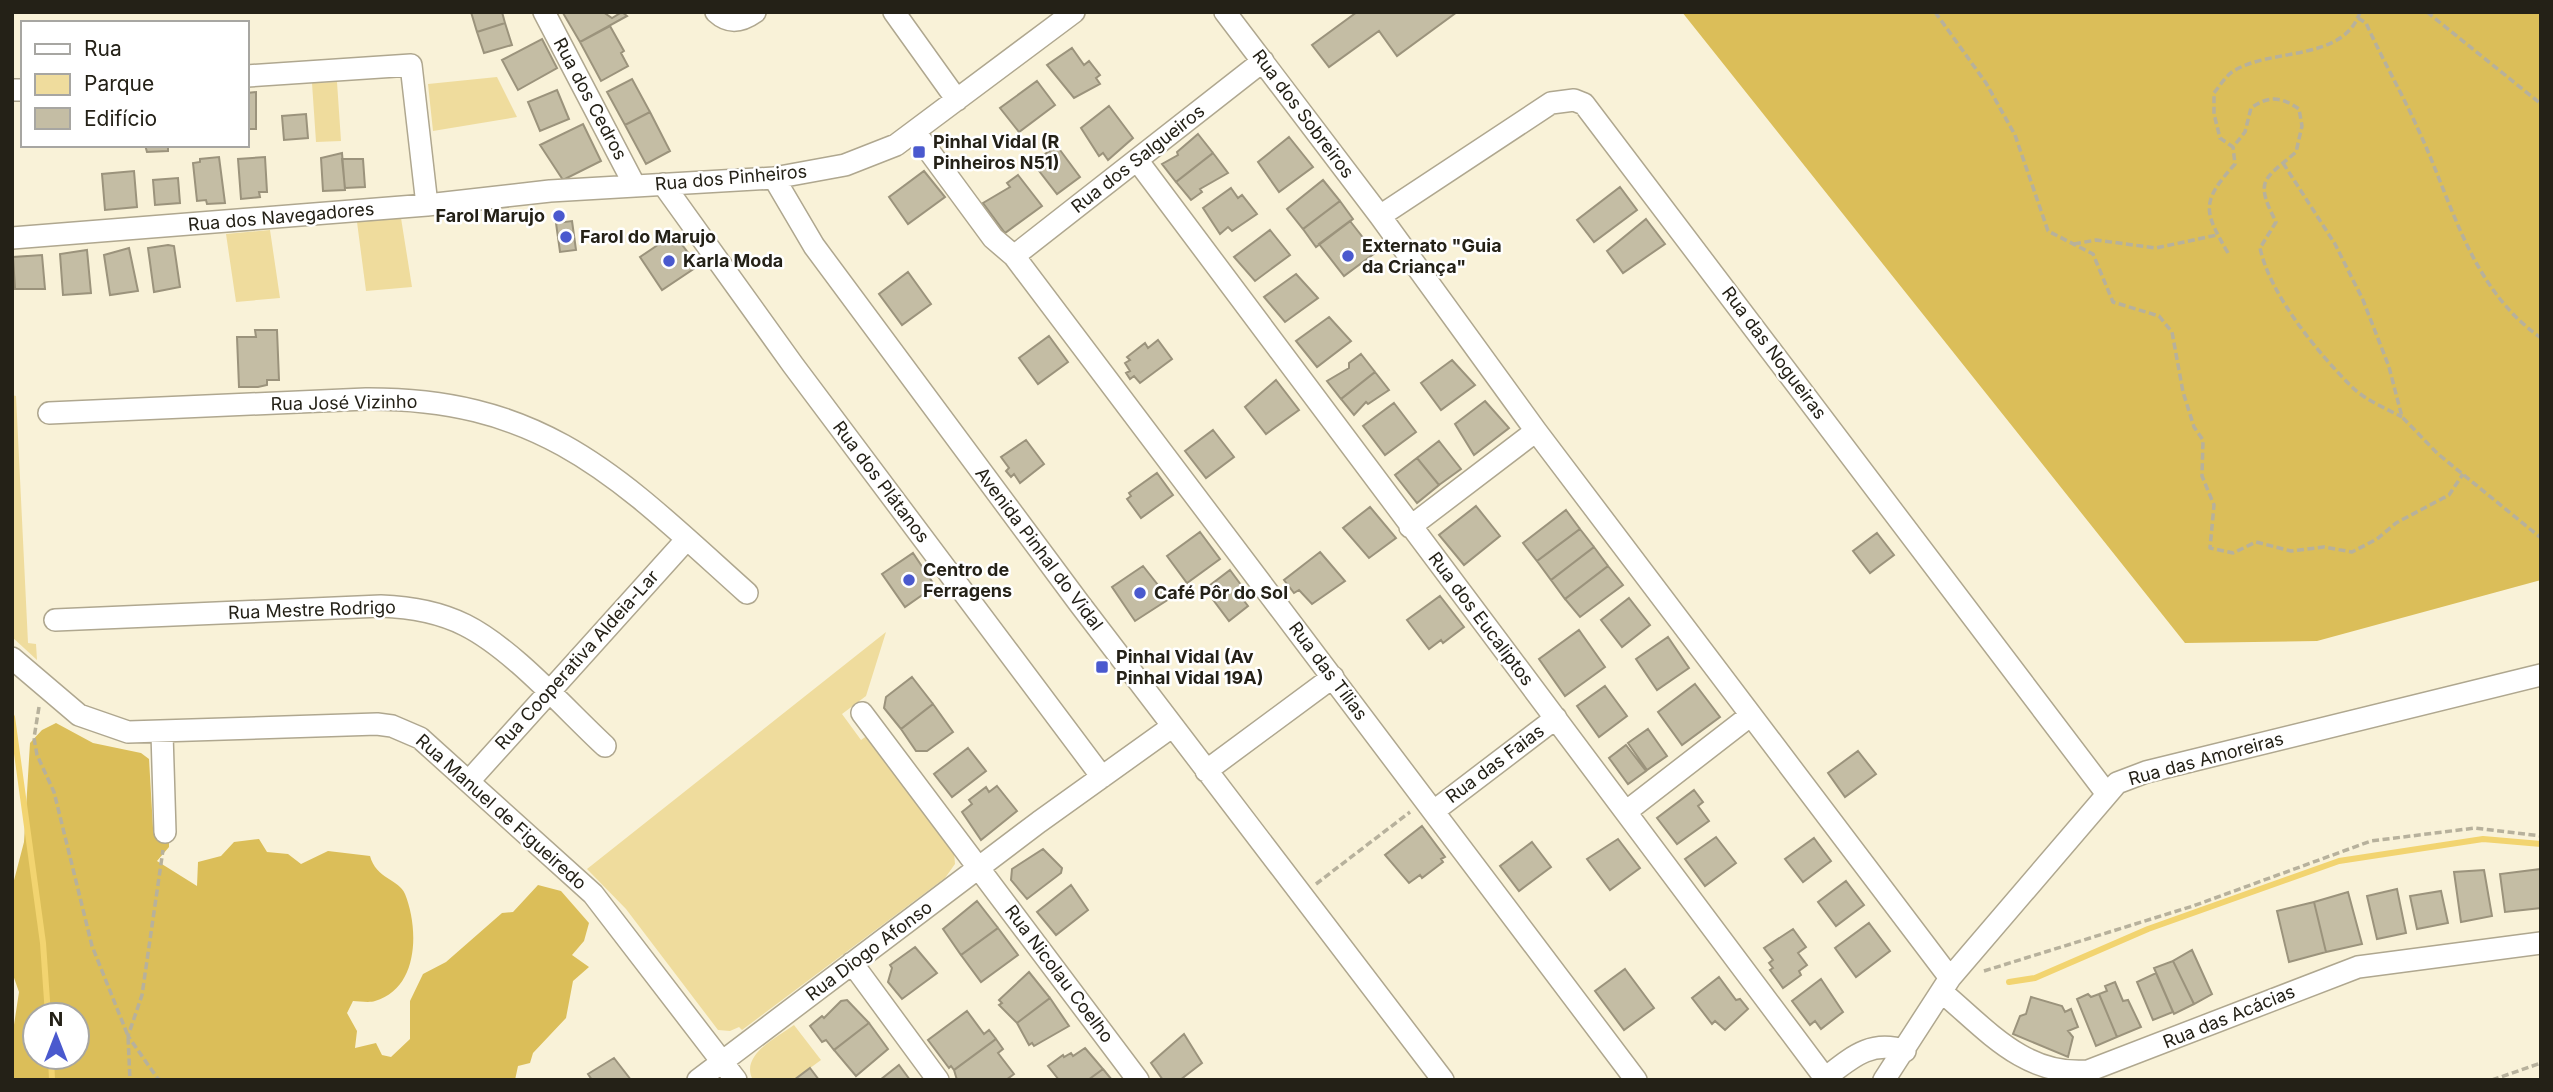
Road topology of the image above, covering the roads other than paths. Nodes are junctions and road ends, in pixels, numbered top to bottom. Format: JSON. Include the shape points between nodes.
{"nodes":[{"id":1,"x":544,"y":12,"type":"edge"},
{"id":2,"x":716,"y":12,"type":"edge"},
{"id":3,"x":755,"y":12,"type":"edge"},
{"id":4,"x":894,"y":12,"type":"edge"},
{"id":5,"x":1074,"y":12,"type":"edge"},
{"id":6,"x":1226,"y":12,"type":"edge"},
{"id":7,"x":1263,"y":61,"type":"junction"},
{"id":8,"x":248,"y":76,"type":"edge"},
{"id":9,"x":957,"y":100,"type":"junction"},
{"id":10,"x":915,"y":132,"type":"junction"},
{"id":11,"x":1137,"y":160,"type":"junction"},
{"id":12,"x":774,"y":178,"type":"junction"},
{"id":13,"x":663,"y":184,"type":"junction"},
{"id":14,"x":635,"y":186,"type":"junction"},
{"id":15,"x":550,"y":191,"type":"joint"},
{"id":16,"x":427,"y":205,"type":"junction"},
{"id":17,"x":1380,"y":216,"type":"junction"},
{"id":18,"x":12,"y":238,"type":"edge"},
{"id":19,"x":1014,"y":256,"type":"junction"},
{"id":20,"x":49,"y":413,"type":"dead end"},
{"id":21,"x":1536,"y":431,"type":"junction"},
{"id":22,"x":1410,"y":527,"type":"junction"},
{"id":23,"x":687,"y":539,"type":"junction"},
{"id":24,"x":747,"y":593,"type":"dead end"},
{"id":25,"x":55,"y":620,"type":"dead end"},
{"id":26,"x":12,"y":657,"type":"edge"},
{"id":27,"x":2541,"y":675,"type":"edge"},
{"id":28,"x":1333,"y":677,"type":"junction"},
{"id":29,"x":547,"y":691,"type":"junction"},
{"id":30,"x":862,"y":713,"type":"dead end"},
{"id":31,"x":1751,"y":715,"type":"junction"},
{"id":32,"x":1556,"y":718,"type":"junction"},
{"id":33,"x":1173,"y":726,"type":"junction"},
{"id":34,"x":162,"y":733,"type":"junction"},
{"id":35,"x":605,"y":746,"type":"dead end"},
{"id":36,"x":1206,"y":771,"type":"junction"},
{"id":37,"x":1102,"y":777,"type":"junction"},
{"id":38,"x":469,"y":781,"type":"junction"},
{"id":39,"x":2106,"y":794,"type":"junction"},
{"id":40,"x":1430,"y":806,"type":"junction"},
{"id":41,"x":1627,"y":811,"type":"junction"},
{"id":42,"x":165,"y":832,"type":"road end"},
{"id":43,"x":980,"y":869,"type":"junction"},
{"id":44,"x":2541,"y":943,"type":"edge"},
{"id":45,"x":852,"y":963,"type":"junction"},
{"id":46,"x":1947,"y":985,"type":"junction"},
{"id":47,"x":1905,"y":1051,"type":"junction"},
{"id":48,"x":722,"y":1061,"type":"junction"},
{"id":49,"x":1825,"y":1078,"type":"edge"},
{"id":50,"x":698,"y":1080,"type":"edge"},
{"id":51,"x":736,"y":1080,"type":"edge"},
{"id":52,"x":938,"y":1080,"type":"edge"},
{"id":53,"x":1138,"y":1080,"type":"edge"},
{"id":54,"x":1443,"y":1080,"type":"edge"},
{"id":55,"x":1636,"y":1080,"type":"edge"},
{"id":56,"x":1884,"y":1080,"type":"edge"}],
"edges":[{"from":1,"to":14,"type":"street","name":"Rua dos Cedros"},
{"from":2,"to":3,"type":"street","via":[[730,21]]},
{"from":4,"to":9,"type":"street"},
{"from":5,"to":9,"type":"street","name":"Rua dos Pinheiros"},
{"from":6,"to":7,"type":"street","name":"Rua dos Sobreiros"},
{"from":7,"to":11,"type":"street","name":"Rua dos Salgueiros"},
{"from":7,"to":17,"type":"street","name":"Rua dos Sobreiros"},
{"from":8,"to":16,"type":"street","via":[[411,65]]},
{"from":9,"to":10,"type":"street","name":"Rua dos Pinheiros"},
{"from":10,"to":12,"type":"street","name":"Rua dos Pinheiros","via":[[877,155]]},
{"from":10,"to":19,"type":"street","name":"Rua das Tílias","via":[[993,238]]},
{"from":11,"to":19,"type":"street","name":"Rua dos Salgueiros"},
{"from":11,"to":22,"type":"street","name":"Rua dos Eucaliptos"},
{"from":12,"to":13,"type":"street","name":"Rua dos Pinheiros"},
{"from":12,"to":33,"type":"street","name":"Avenida Pinhal do Vidal","via":[[814,246]]},
{"from":13,"to":14,"type":"street","name":"Rua dos Pinheiros"},
{"from":13,"to":37,"type":"street","name":"Rua dos Plátanos"},
{"from":14,"to":15,"type":"street","name":"Rua dos Pinheiros"},
{"from":15,"to":16,"type":"street","name":"Rua dos Navegadores"},
{"from":16,"to":18,"type":"street","name":"Rua dos Navegadores"},
{"from":17,"to":21,"type":"street","name":"Rua dos Sobreiros"},
{"from":17,"to":39,"type":"street","name":"Rua das Nogueiras","via":[[1551,103],[1574,100],[1584,104]]},
{"from":19,"to":28,"type":"street","name":"Rua das Tílias"},
{"from":20,"to":23,"type":"street","name":"Rua José Vizinho","via":[[366,399],[460,406],[519,424],[570,447],[630,488]]},
{"from":21,"to":22,"type":"street"},
{"from":21,"to":31,"type":"street","name":"Rua dos Sobreiros"},
{"from":22,"to":32,"type":"street","name":"Rua dos Eucaliptos"},
{"from":23,"to":24,"type":"street","name":"Rua José Vizinho"},
{"from":23,"to":29,"type":"street","name":"Rua Cooperativa Aldeia-Lar"},
{"from":25,"to":29,"type":"street","name":"Rua Mestre Rodrigo","via":[[402,607],[423,610],[466,625]]},
{"from":26,"to":34,"type":"street","name":"Rua Manuel de Figueiredo","via":[[79,715],[128,732]]},
{"from":27,"to":39,"type":"street","name":"Rua das Amoreiras","via":[[2146,772],[2118,783]]},
{"from":28,"to":36,"type":"street"},
{"from":28,"to":40,"type":"street","name":"Rua das Tílias"},
{"from":29,"to":35,"type":"street","name":"Rua Mestre Rodrigo"},
{"from":29,"to":38,"type":"street","name":"Rua Cooperativa Aldeia-Lar"},
{"from":30,"to":43,"type":"street","name":"Rua Nicolau Coelho"},
{"from":31,"to":41,"type":"street"},
{"from":31,"to":46,"type":"street","name":"Rua das Acácias"},
{"from":32,"to":40,"type":"street","name":"Rua das Faias"},
{"from":32,"to":41,"type":"street","name":"Rua dos Eucaliptos"},
{"from":33,"to":36,"type":"street","name":"Avenida Pinhal do Vidal"},
{"from":33,"to":37,"type":"street","name":"Rua Diogo Afonso"},
{"from":34,"to":38,"type":"street","name":"Rua Manuel de Figueiredo","via":[[392,726],[420,738]]},
{"from":34,"to":42,"type":"street"},
{"from":36,"to":54,"type":"street","name":"Avenida Pinhal do Vidal"},
{"from":37,"to":43,"type":"street","name":"Rua Diogo Afonso"},
{"from":38,"to":48,"type":"street","name":"Rua Manuel de Figueiredo","via":[[593,894]]},
{"from":39,"to":46,"type":"street","name":"Rua das Amoreiras"},
{"from":40,"to":55,"type":"street","name":"Rua das Tílias"},
{"from":41,"to":49,"type":"street","name":"Rua dos Eucaliptos"},
{"from":43,"to":45,"type":"street","name":"Rua Diogo Afonso"},
{"from":43,"to":53,"type":"street","name":"Rua Nicolau Coelho"},
{"from":44,"to":46,"type":"street","name":"Rua das Acácias","via":[[2358,967],[2088,1071],[2054,1071],[2021,1057]]},
{"from":45,"to":48,"type":"street","name":"Rua Diogo Afonso"},
{"from":45,"to":52,"type":"street"},
{"from":46,"to":47,"type":"street","name":"Rua das Amoreiras"},
{"from":47,"to":49,"type":"street","via":[[1882,1045],[1868,1048]]},
{"from":47,"to":56,"type":"street","name":"Rua das Amoreiras"},
{"from":48,"to":50,"type":"street","name":"Rua Diogo Afonso"},
{"from":48,"to":51,"type":"street","name":"Rua Manuel de Figueiredo"}]}
